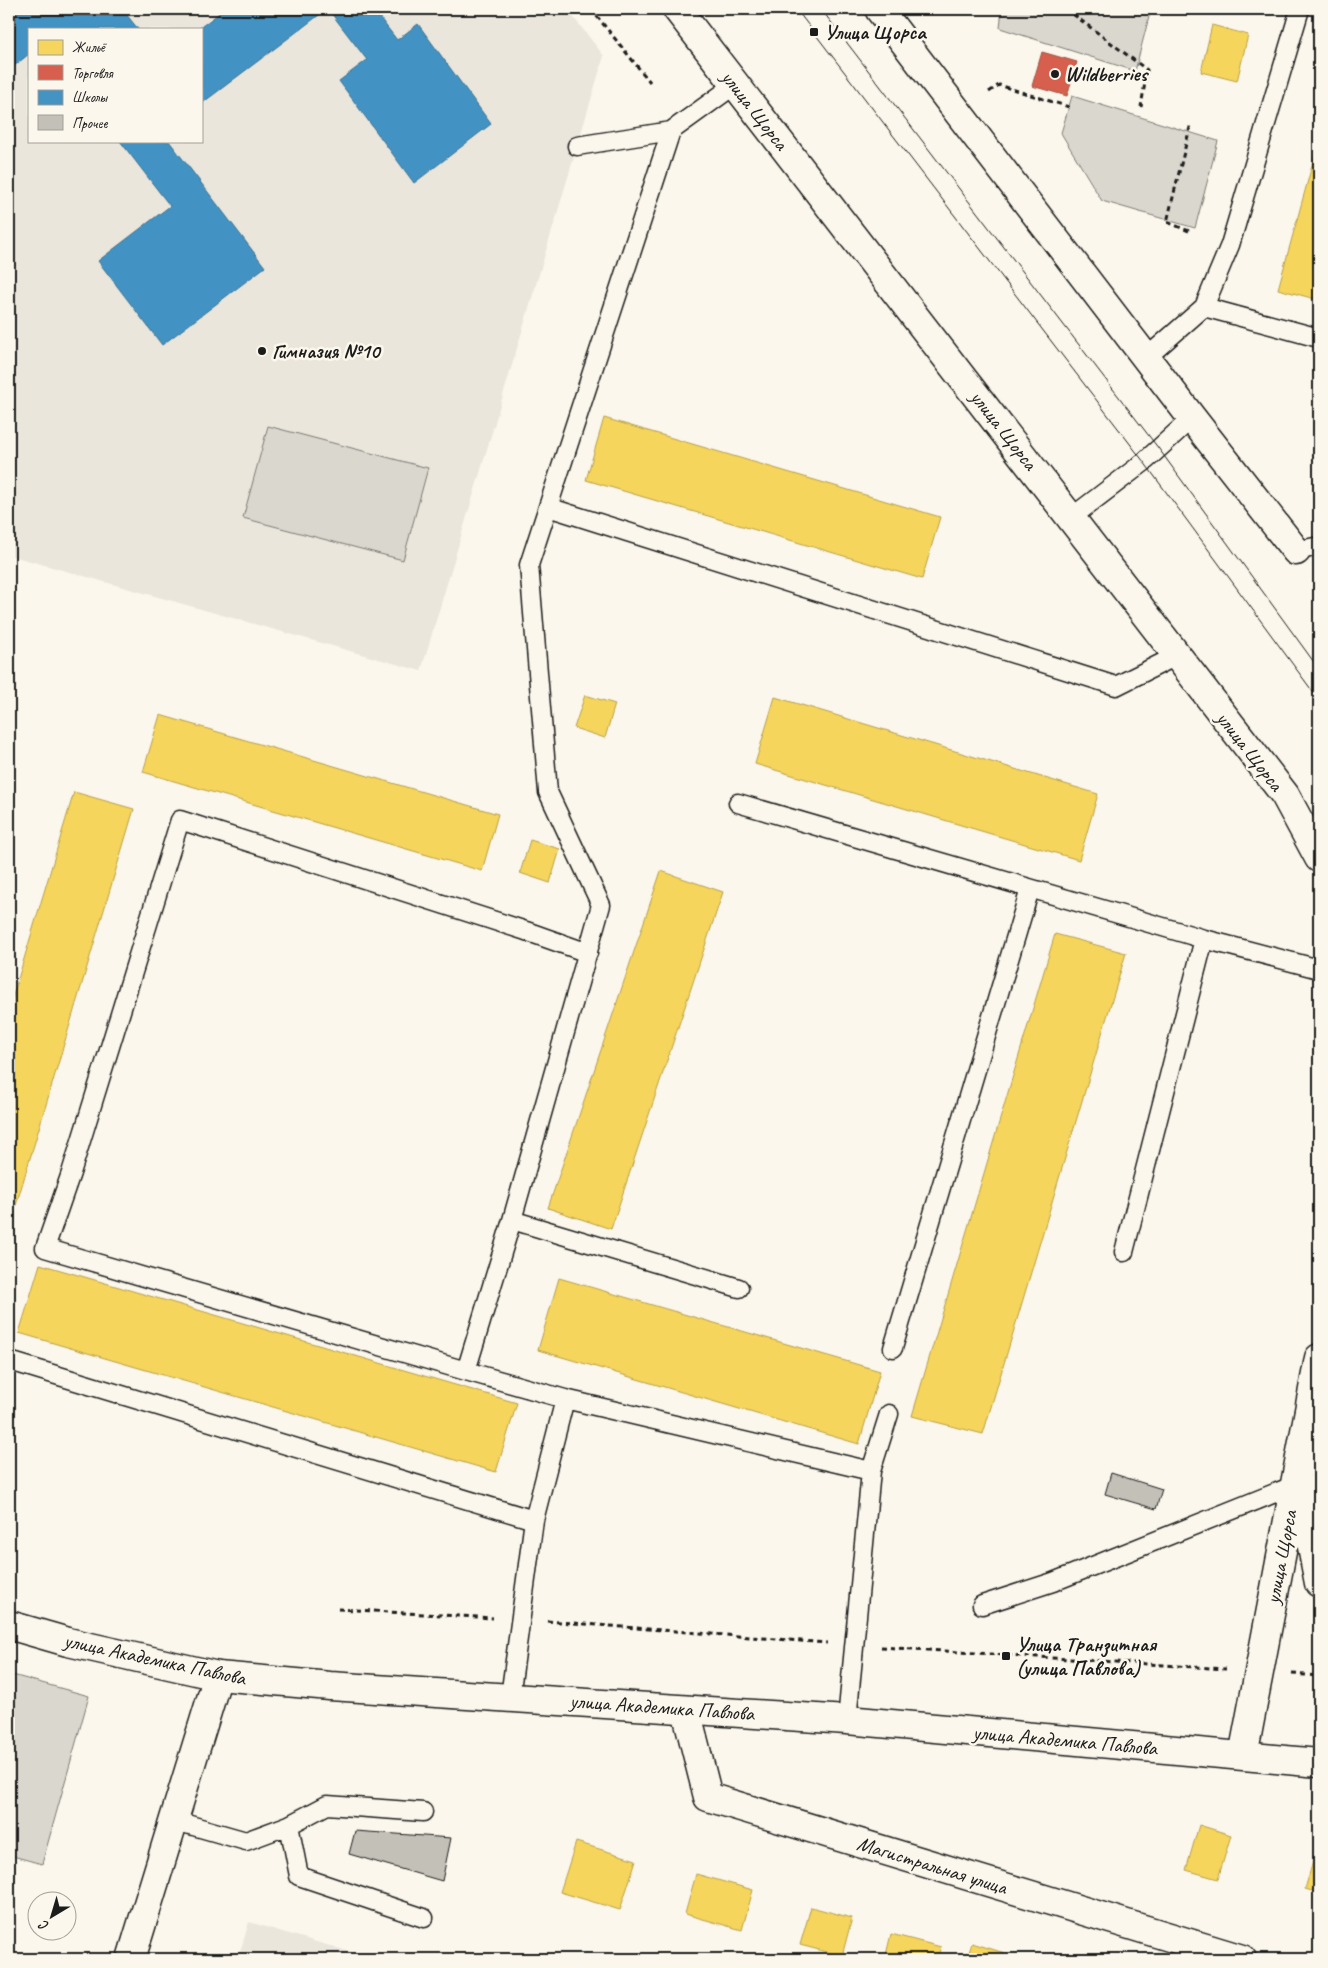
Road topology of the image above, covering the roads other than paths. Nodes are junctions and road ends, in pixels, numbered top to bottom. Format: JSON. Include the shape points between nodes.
{"nodes":[{"id":1,"x":677,"y":9,"type":"edge"},
{"id":2,"x":880,"y":9,"type":"edge"},
{"id":3,"x":1300,"y":9,"type":"edge"},
{"id":4,"x":736,"y":84,"type":"junction"},
{"id":5,"x":671,"y":131,"type":"junction"},
{"id":6,"x":576,"y":146,"type":"dead end"},
{"id":7,"x":1204,"y":307,"type":"junction"},
{"id":8,"x":1319,"y":338,"type":"edge"},
{"id":9,"x":1146,"y":358,"type":"junction"},
{"id":10,"x":1192,"y":418,"type":"junction"},
{"id":11,"x":548,"y":507,"type":"junction"},
{"id":12,"x":1072,"y":517,"type":"junction"},
{"id":13,"x":1308,"y":548,"type":"edge"},
{"id":14,"x":1176,"y":656,"type":"junction"},
{"id":15,"x":738,"y":803,"type":"dead end"},
{"id":16,"x":1319,"y":858,"type":"edge"},
{"id":17,"x":1030,"y":889,"type":"junction"},
{"id":18,"x":1204,"y":939,"type":"junction"},
{"id":19,"x":588,"y":954,"type":"junction"},
{"id":20,"x":1319,"y":969,"type":"edge"},
{"id":21,"x":512,"y":1220,"type":"junction"},
{"id":22,"x":1124,"y":1252,"type":"dead end"},
{"id":23,"x":739,"y":1288,"type":"dead end"},
{"id":24,"x":893,"y":1348,"type":"dead end"},
{"id":25,"x":1319,"y":1358,"type":"edge"},
{"id":26,"x":13,"y":1362,"type":"dead end"},
{"id":27,"x":466,"y":1371,"type":"junction"},
{"id":28,"x":564,"y":1399,"type":"junction"},
{"id":29,"x":889,"y":1414,"type":"dead end"},
{"id":30,"x":870,"y":1471,"type":"junction"},
{"id":31,"x":1296,"y":1480,"type":"junction"},
{"id":32,"x":534,"y":1520,"type":"junction"},
{"id":33,"x":1319,"y":1583,"type":"edge"},
{"id":34,"x":982,"y":1605,"type":"dead end"},
{"id":35,"x":9,"y":1625,"type":"edge"},
{"id":36,"x":218,"y":1676,"type":"junction"},
{"id":37,"x":510,"y":1697,"type":"junction"},
{"id":38,"x":686,"y":1710,"type":"junction"},
{"id":39,"x":847,"y":1720,"type":"junction"},
{"id":40,"x":1243,"y":1756,"type":"junction"},
{"id":41,"x":1319,"y":1763,"type":"edge"},
{"id":42,"x":423,"y":1812,"type":"dead end"},
{"id":43,"x":176,"y":1821,"type":"junction"},
{"id":44,"x":290,"y":1825,"type":"junction"},
{"id":45,"x":424,"y":1918,"type":"dead end"},
{"id":46,"x":131,"y":1959,"type":"edge"},
{"id":47,"x":1242,"y":1959,"type":"edge"}],
"edges":[{"from":1,"to":4,"type":"main road","name":"улица Щорса"},
{"from":2,"to":9,"type":"main road"},
{"from":3,"to":7,"type":"lane","via":[[1230,245]]},
{"from":4,"to":5,"type":"lane"},
{"from":4,"to":12,"type":"main road","name":"улица Щорса"},
{"from":5,"to":6,"type":"lane"},
{"from":5,"to":11,"type":"lane"},
{"from":7,"to":8,"type":"lane"},
{"from":7,"to":9,"type":"lane"},
{"from":9,"to":10,"type":"main road"},
{"from":10,"to":12,"type":"lane","via":[[1144,462]]},
{"from":10,"to":13,"type":"main road"},
{"from":11,"to":14,"type":"lane","via":[[1116,686]]},
{"from":11,"to":19,"type":"lane","via":[[529,565],[548,792],[601,905]]},
{"from":12,"to":14,"type":"main road","name":"улица Щорса"},
{"from":14,"to":16,"type":"main road","name":"улица Щорса","via":[[1285,795]]},
{"from":15,"to":17,"type":"lane"},
{"from":17,"to":18,"type":"lane"},
{"from":17,"to":24,"type":"lane"},
{"from":18,"to":20,"type":"lane"},
{"from":18,"to":22,"type":"lane"},
{"from":19,"to":21,"type":"lane"},
{"from":19,"to":27,"type":"lane","via":[[526,931],[180,820],[45,1248]]},
{"from":21,"to":23,"type":"lane"},
{"from":21,"to":27,"type":"lane"},
{"from":25,"to":31,"type":"main road","name":"улица Щорса"},
{"from":26,"to":32,"type":"lane"},
{"from":27,"to":28,"type":"lane"},
{"from":28,"to":30,"type":"lane"},
{"from":28,"to":32,"type":"lane"},
{"from":29,"to":30,"type":"lane"},
{"from":30,"to":39,"type":"lane"},
{"from":31,"to":33,"type":"main road"},
{"from":31,"to":34,"type":"lane","via":[[1053,1582]]},
{"from":31,"to":40,"type":"main road","name":"улица Щорса"},
{"from":32,"to":37,"type":"lane"},
{"from":35,"to":36,"type":"main road","name":"улица Академика Павлова","via":[[68,1642]]},
{"from":36,"to":37,"type":"main road","name":"улица Академика Павлова"},
{"from":36,"to":43,"type":"main road"},
{"from":37,"to":38,"type":"main road","name":"улица Академика Павлова"},
{"from":38,"to":39,"type":"main road","name":"улица Академика Павлова"},
{"from":38,"to":47,"type":"main road","name":"Магистральная улица","via":[[708,1797]]},
{"from":39,"to":40,"type":"main road","name":"улица Академика Павлова"},
{"from":40,"to":41,"type":"main road","name":"улица Академика Павлова"},
{"from":42,"to":44,"type":"lane","via":[[327,1806]]},
{"from":43,"to":44,"type":"lane","via":[[246,1841]]},
{"from":43,"to":46,"type":"main road"},
{"from":44,"to":45,"type":"lane","via":[[299,1876]]}]}
